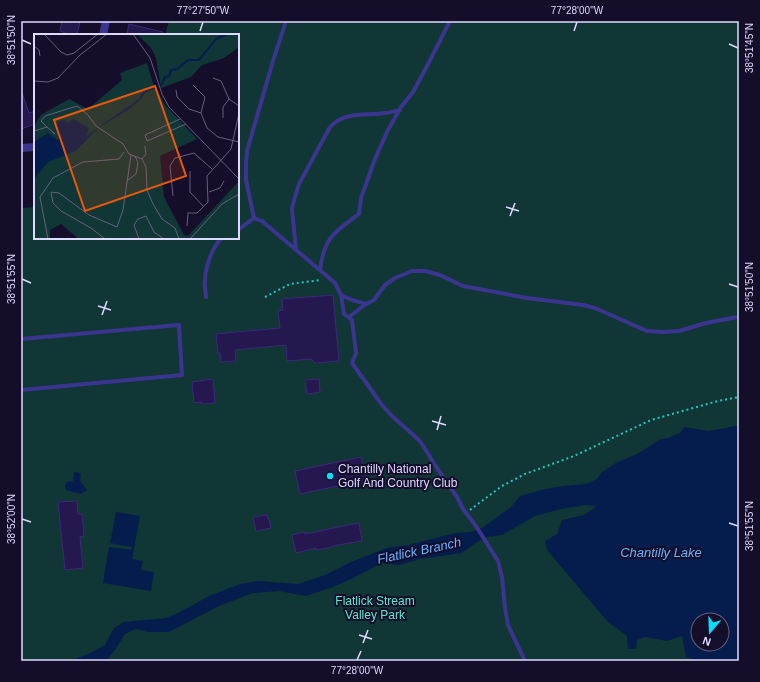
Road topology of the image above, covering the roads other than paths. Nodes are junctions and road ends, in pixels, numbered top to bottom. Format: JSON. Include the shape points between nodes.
{"nodes":[{"id":1,"x":106,"y":21,"type":"edge"},
{"id":2,"x":286,"y":21,"type":"edge"},
{"id":3,"x":450,"y":21,"type":"edge"},
{"id":4,"x":103,"y":34,"type":"edge"},
{"id":5,"x":400,"y":110,"type":"junction"},
{"id":6,"x":34,"y":147,"type":"edge"},
{"id":7,"x":21,"y":148,"type":"edge"},
{"id":8,"x":254,"y":218,"type":"junction"},
{"id":9,"x":239,"y":229,"type":"edge"},
{"id":10,"x":221,"y":239,"type":"edge"},
{"id":11,"x":296,"y":250,"type":"junction"},
{"id":12,"x":320,"y":270,"type":"junction"},
{"id":13,"x":341,"y":295,"type":"junction"},
{"id":14,"x":206,"y":297,"type":"dead end"},
{"id":15,"x":366,"y":304,"type":"junction"},
{"id":16,"x":349,"y":317,"type":"junction"},
{"id":17,"x":739,"y":317,"type":"edge"},
{"id":18,"x":21,"y":339,"type":"edge"},
{"id":19,"x":21,"y":390,"type":"edge"},
{"id":20,"x":525,"y":661,"type":"edge"}],
"edges":[{"from":1,"to":4,"type":"street"},
{"from":2,"to":8,"type":"lane","via":[[246,151],[246,180]]},
{"from":3,"to":5,"type":"lane","via":[[413,92]]},
{"from":5,"to":11,"type":"lane","via":[[384,114],[350,115],[330,127],[299,184],[294,200],[292,209]]},
{"from":5,"to":12,"type":"lane","via":[[375,159],[360,198],[359,214],[330,238],[324,249]]},
{"from":6,"to":7,"type":"street"},
{"from":8,"to":9,"type":"lane"},
{"from":8,"to":11,"type":"lane","via":[[262,221]]},
{"from":10,"to":14,"type":"lane","via":[[216,243],[206,270]]},
{"from":11,"to":12,"type":"lane"},
{"from":12,"to":13,"type":"lane","via":[[335,283]]},
{"from":13,"to":15,"type":"lane"},
{"from":13,"to":16,"type":"lane","via":[[344,314]]},
{"from":15,"to":16,"type":"lane"},
{"from":15,"to":17,"type":"lane","via":[[374,300],[385,285],[395,278],[412,271],[425,271],[463,286],[595,308],[647,331],[679,331]]},
{"from":16,"to":20,"type":"lane","via":[[352,320],[356,353],[352,363],[355,368],[382,405],[420,441],[498,561],[508,625]]},
{"from":18,"to":19,"type":"lane","via":[[179,325],[182,375]]}]}
